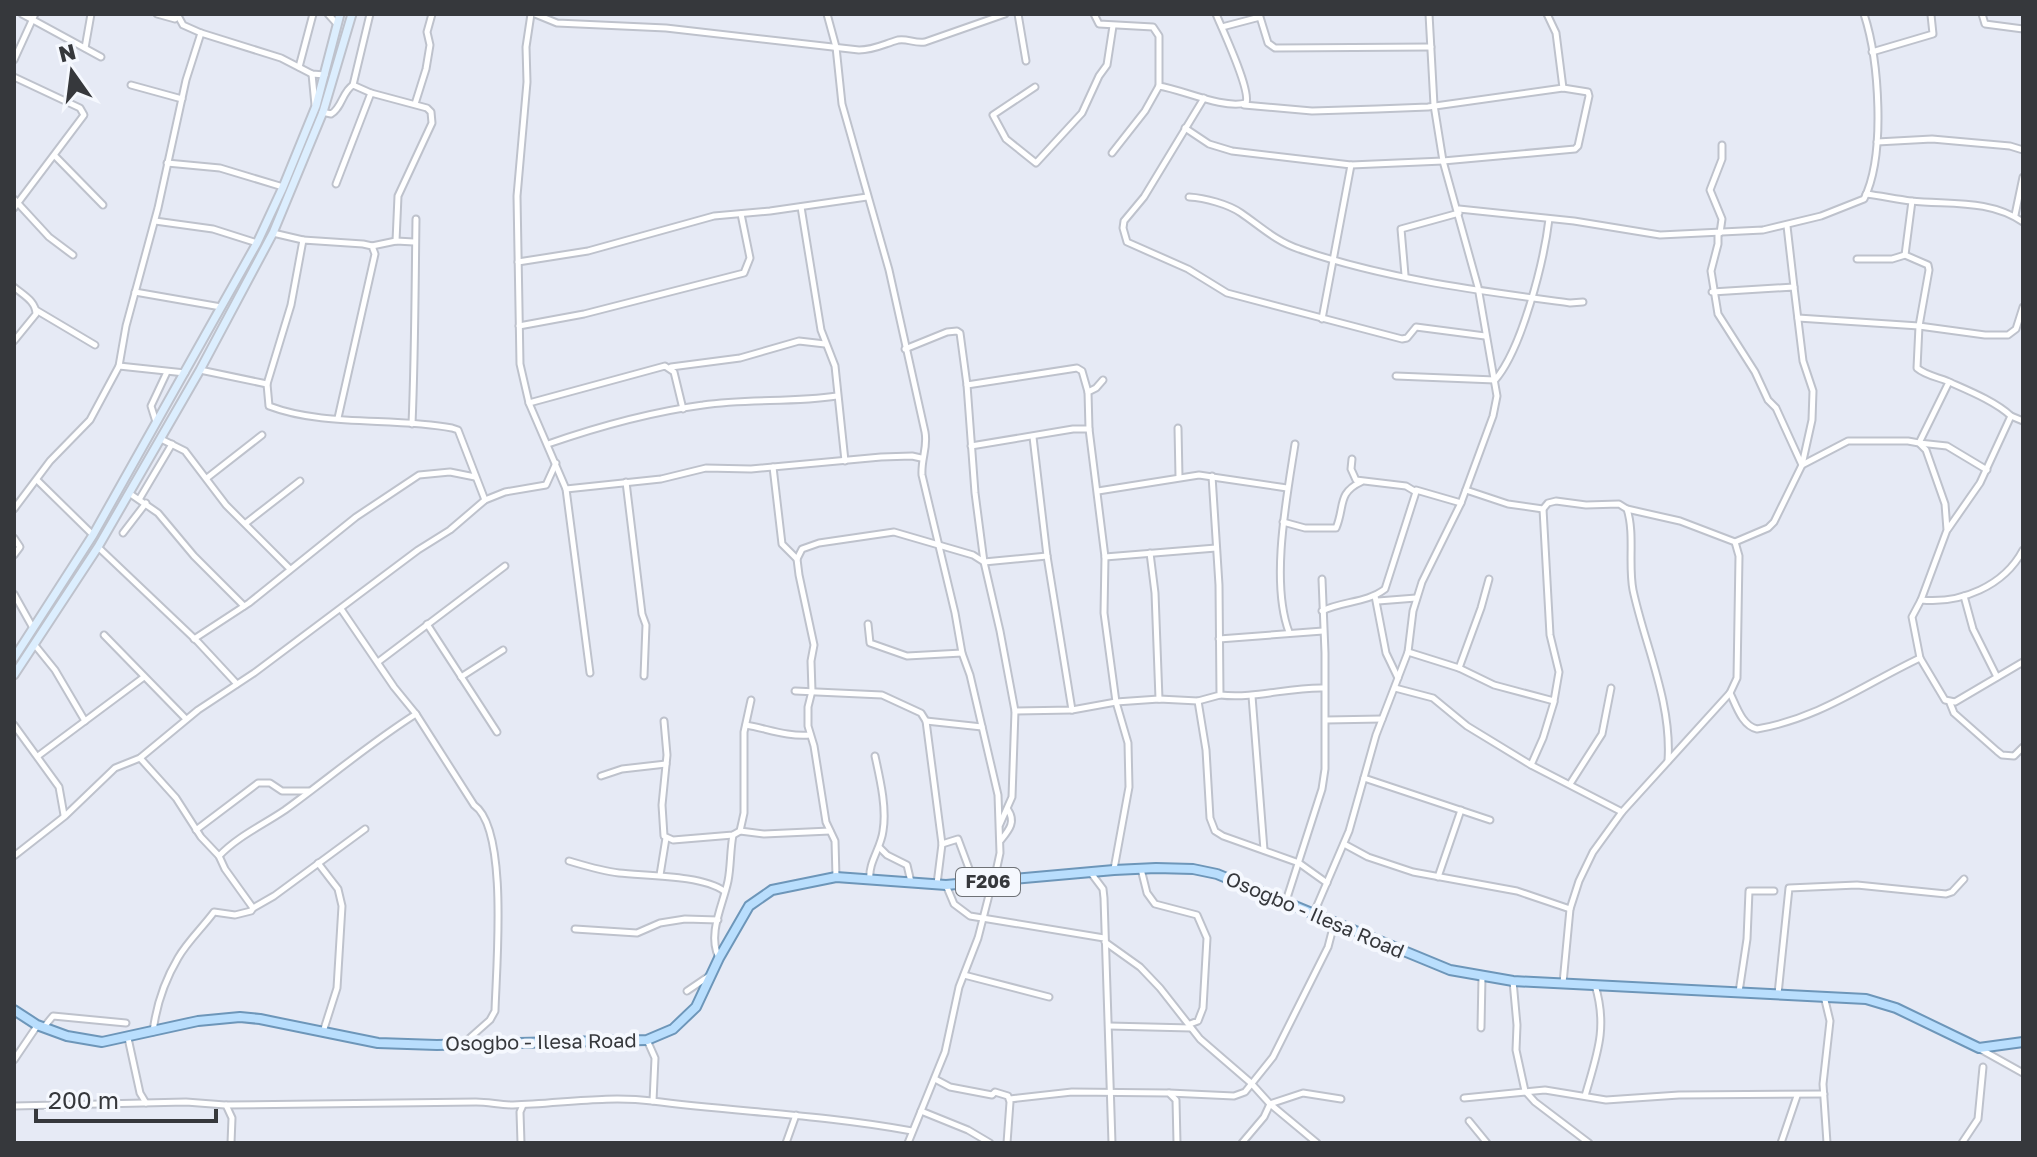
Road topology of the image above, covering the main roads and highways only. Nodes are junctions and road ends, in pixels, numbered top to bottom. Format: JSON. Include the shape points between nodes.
{"nodes":[{"id":1,"x":340,"y":14,"type":"edge"},
{"id":2,"x":352,"y":14,"type":"edge"},
{"id":3,"x":319,"y":109,"type":"junction"},
{"id":4,"x":14,"y":658,"type":"edge"},
{"id":5,"x":14,"y":675,"type":"edge"},
{"id":6,"x":14,"y":1010,"type":"edge"},
{"id":7,"x":2023,"y":1042,"type":"edge"}],
"edges":[{"from":1,"to":3,"type":"main road"},
{"from":2,"to":3,"type":"main road"},
{"from":3,"to":4,"type":"main road","via":[[222,307],[93,535]]},
{"from":3,"to":5,"type":"main road","via":[[273,233],[200,370],[98,547]]},
{"from":6,"to":7,"type":"main road","name":"Osogbo - Ilesa Road","number":"F206","via":[[41,1026],[93,1041],[240,1017],[378,1043],[647,1040],[664,1035],[696,1007],[743,913],[758,898],[788,885],[836,877],[941,885],[1177,868],[1217,874],[1450,970],[1482,977],[1866,999],[1979,1048]]}]}
